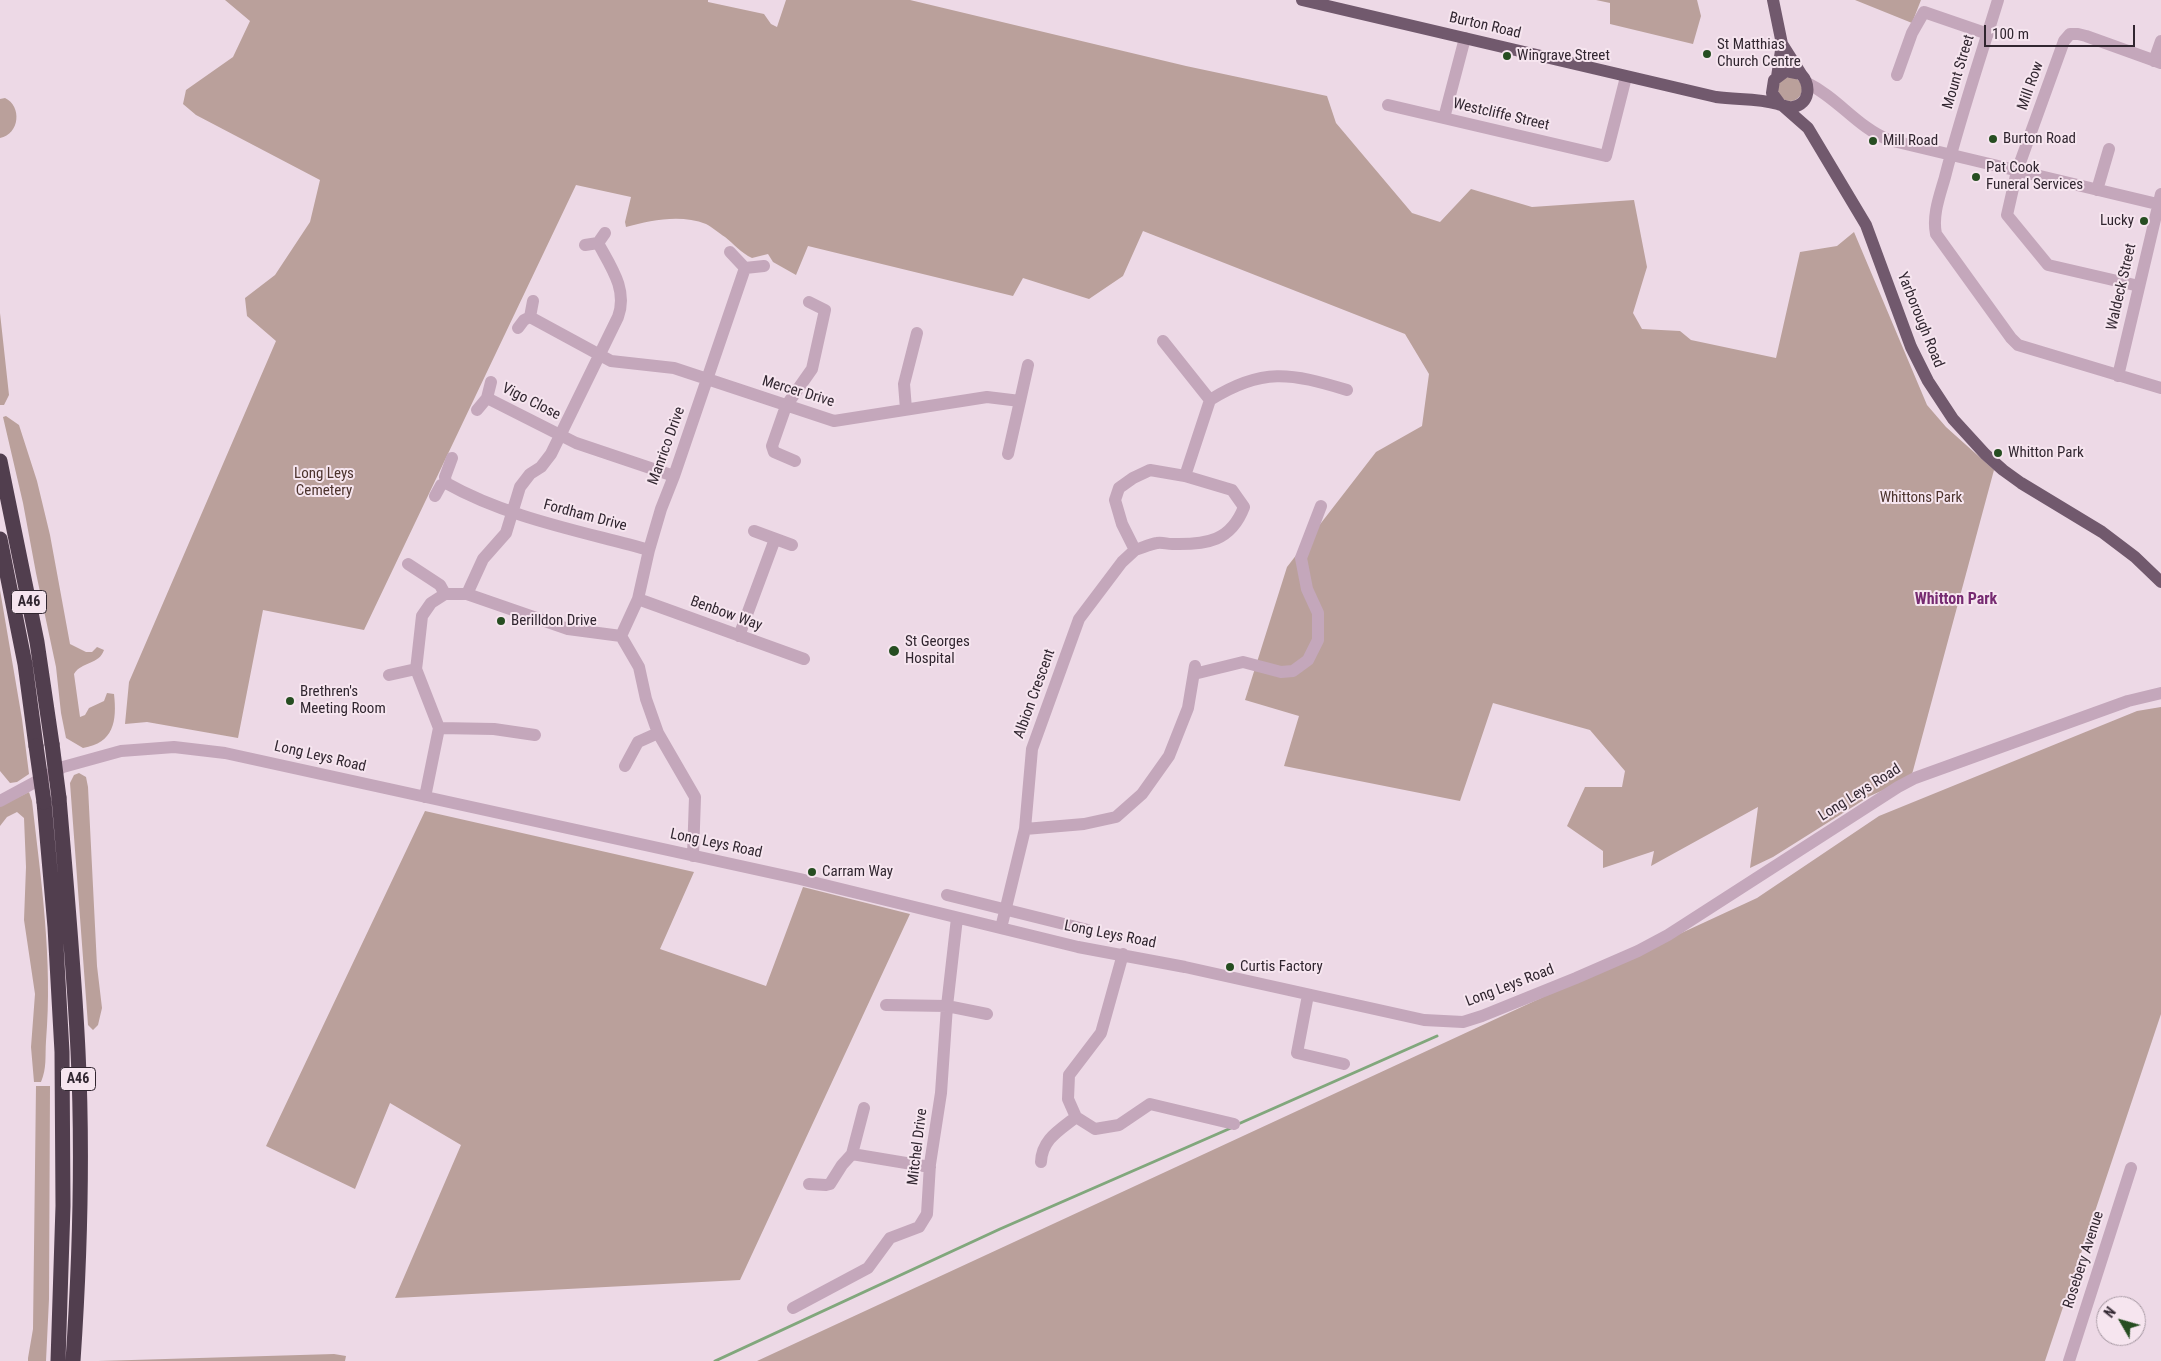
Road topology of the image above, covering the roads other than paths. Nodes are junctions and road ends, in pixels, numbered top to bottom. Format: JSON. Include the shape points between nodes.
{"nodes":[{"id":1,"x":1302,"y":0,"type":"edge"},
{"id":2,"x":1773,"y":0,"type":"edge"},
{"id":3,"x":1998,"y":0,"type":"edge"},
{"id":4,"x":1988,"y":34,"type":"junction"},
{"id":5,"x":1465,"y":38,"type":"junction"},
{"id":6,"x":2161,"y":41,"type":"edge"},
{"id":7,"x":1782,"y":44,"type":"junction"},
{"id":8,"x":2158,"y":62,"type":"edge"},
{"id":9,"x":1897,"y":75,"type":"dead end"},
{"id":10,"x":1626,"y":76,"type":"junction"},
{"id":11,"x":1776,"y":78,"type":"junction"},
{"id":12,"x":1804,"y":78,"type":"junction"},
{"id":13,"x":1748,"y":98,"type":"junction"},
{"id":14,"x":1805,"y":99,"type":"junction"},
{"id":15,"x":1834,"y":100,"type":"junction"},
{"id":16,"x":1388,"y":105,"type":"dead end"},
{"id":17,"x":1781,"y":105,"type":"junction"},
{"id":18,"x":1444,"y":118,"type":"junction"},
{"id":19,"x":1808,"y":128,"type":"junction"},
{"id":20,"x":2109,"y":149,"type":"dead end"},
{"id":21,"x":1950,"y":154,"type":"junction"},
{"id":22,"x":2018,"y":171,"type":"junction"},
{"id":23,"x":2097,"y":190,"type":"junction"},
{"id":24,"x":2160,"y":201,"type":"edge"},
{"id":25,"x":596,"y":240,"type":"dead end"},
{"id":26,"x":730,"y":252,"type":"dead end"},
{"id":27,"x":764,"y":266,"type":"dead end"},
{"id":28,"x":745,"y":268,"type":"junction"},
{"id":29,"x":2139,"y":286,"type":"junction"},
{"id":30,"x":533,"y":300,"type":"dead end"},
{"id":31,"x":810,"y":302,"type":"dead end"},
{"id":32,"x":530,"y":317,"type":"junction"},
{"id":33,"x":518,"y":328,"type":"dead end"},
{"id":34,"x":917,"y":333,"type":"dead end"},
{"id":35,"x":1163,"y":341,"type":"dead end"},
{"id":36,"x":600,"y":355,"type":"junction"},
{"id":37,"x":1028,"y":366,"type":"dead end"},
{"id":38,"x":2118,"y":376,"type":"junction"},
{"id":39,"x":708,"y":379,"type":"junction"},
{"id":40,"x":491,"y":382,"type":"dead end"},
{"id":41,"x":2161,"y":388,"type":"edge"},
{"id":42,"x":1347,"y":390,"type":"dead end"},
{"id":43,"x":488,"y":398,"type":"junction"},
{"id":44,"x":1210,"y":400,"type":"junction"},
{"id":45,"x":1020,"y":401,"type":"junction"},
{"id":46,"x":786,"y":406,"type":"junction"},
{"id":47,"x":906,"y":409,"type":"junction"},
{"id":48,"x":477,"y":410,"type":"dead end"},
{"id":49,"x":560,"y":435,"type":"junction"},
{"id":50,"x":1008,"y":454,"type":"dead end"},
{"id":51,"x":452,"y":458,"type":"dead end"},
{"id":52,"x":0,"y":461,"type":"edge"},
{"id":53,"x":796,"y":461,"type":"dead end"},
{"id":54,"x":674,"y":476,"type":"junction"},
{"id":55,"x":1185,"y":476,"type":"junction"},
{"id":56,"x":446,"y":483,"type":"junction"},
{"id":57,"x":435,"y":496,"type":"dead end"},
{"id":58,"x":1321,"y":506,"type":"dead end"},
{"id":59,"x":513,"y":512,"type":"junction"},
{"id":60,"x":754,"y":531,"type":"dead end"},
{"id":61,"x":0,"y":539,"type":"edge"},
{"id":62,"x":775,"y":539,"type":"junction"},
{"id":63,"x":792,"y":546,"type":"dead end"},
{"id":64,"x":649,"y":550,"type":"junction"},
{"id":65,"x":1135,"y":550,"type":"junction"},
{"id":66,"x":408,"y":564,"type":"dead end"},
{"id":67,"x":2161,"y":582,"type":"edge"},
{"id":68,"x":445,"y":594,"type":"junction"},
{"id":69,"x":467,"y":594,"type":"junction"},
{"id":70,"x":638,"y":599,"type":"junction"},
{"id":71,"x":621,"y":636,"type":"junction"},
{"id":72,"x":739,"y":636,"type":"junction"},
{"id":73,"x":804,"y":659,"type":"dead end"},
{"id":74,"x":416,"y":669,"type":"junction"},
{"id":75,"x":389,"y":675,"type":"dead end"},
{"id":76,"x":2161,"y":693,"type":"edge"},
{"id":77,"x":438,"y":728,"type":"junction"},
{"id":78,"x":658,"y":733,"type":"junction"},
{"id":79,"x":535,"y":735,"type":"dead end"},
{"id":80,"x":626,"y":766,"type":"dead end"},
{"id":81,"x":425,"y":797,"type":"junction"},
{"id":82,"x":0,"y":801,"type":"edge"},
{"id":83,"x":1025,"y":829,"type":"junction"},
{"id":84,"x":693,"y":856,"type":"junction"},
{"id":85,"x":947,"y":895,"type":"dead end"},
{"id":86,"x":1006,"y":911,"type":"junction"},
{"id":87,"x":957,"y":918,"type":"junction"},
{"id":88,"x":1001,"y":928,"type":"junction"},
{"id":89,"x":1088,"y":930,"type":"dead end"},
{"id":90,"x":1123,"y":954,"type":"junction"},
{"id":91,"x":1308,"y":995,"type":"junction"},
{"id":92,"x":886,"y":1006,"type":"dead end"},
{"id":93,"x":947,"y":1006,"type":"junction"},
{"id":94,"x":987,"y":1014,"type":"dead end"},
{"id":95,"x":1344,"y":1064,"type":"dead end"},
{"id":96,"x":864,"y":1108,"type":"dead end"},
{"id":97,"x":1076,"y":1117,"type":"junction"},
{"id":98,"x":1234,"y":1124,"type":"dead end"},
{"id":99,"x":852,"y":1154,"type":"junction"},
{"id":100,"x":1041,"y":1162,"type":"dead end"},
{"id":101,"x":930,"y":1167,"type":"junction"},
{"id":102,"x":2131,"y":1168,"type":"dead end"},
{"id":103,"x":809,"y":1184,"type":"dead end"},
{"id":104,"x":793,"y":1308,"type":"dead end"},
{"id":105,"x":58,"y":1361,"type":"edge"},
{"id":106,"x":73,"y":1361,"type":"edge"},
{"id":107,"x":2069,"y":1361,"type":"edge"}],
"edges":[{"from":1,"to":5,"type":"main road","name":"Burton Road"},
{"from":2,"to":7,"type":"main road"},
{"from":3,"to":4,"type":"street","name":"Mount Street"},
{"from":4,"to":9,"type":"street","via":[[1924,12],[1912,33]]},
{"from":4,"to":21,"type":"street","name":"Mount Street"},
{"from":5,"to":10,"type":"main road","name":"Burton Road"},
{"from":5,"to":18,"type":"street"},
{"from":6,"to":8,"type":"street"},
{"from":7,"to":11,"type":"main road"},
{"from":7,"to":12,"type":"main road"},
{"from":8,"to":22,"type":"street","name":"Mill Row","via":[[2070,34],[2064,41]]},
{"from":10,"to":13,"type":"main road","name":"Burton Road","via":[[1711,96]]},
{"from":10,"to":18,"type":"street","name":"Westcliffe Street","via":[[1606,156]]},
{"from":11,"to":12,"type":"main road","via":[[1791,71]]},
{"from":11,"to":13,"type":"main road"},
{"from":11,"to":17,"type":"main road","via":[[1772,93]]},
{"from":12,"to":14,"type":"main road"},
{"from":12,"to":15,"type":"street"},
{"from":13,"to":17,"type":"main road","name":"Burton Road"},
{"from":14,"to":15,"type":"street"},
{"from":14,"to":17,"type":"main road","via":[[1792,107]]},
{"from":14,"to":19,"type":"main road"},
{"from":15,"to":21,"type":"street","via":[[1876,135]]},
{"from":16,"to":18,"type":"street","name":"Westcliffe Street"},
{"from":17,"to":19,"type":"main road"},
{"from":19,"to":67,"type":"main road","name":"Yarborough Road","via":[[1866,225],[1911,347],[1952,419],[2003,470],[2102,532]]},
{"from":20,"to":23,"type":"street"},
{"from":21,"to":22,"type":"street"},
{"from":21,"to":38,"type":"street","via":[[1935,214],[1936,234],[2011,338],[2018,345]]},
{"from":22,"to":23,"type":"street"},
{"from":22,"to":29,"type":"street","name":"Mill Row","via":[[2007,215],[2048,265]]},
{"from":23,"to":24,"type":"street"},
{"from":24,"to":29,"type":"street","name":"Waldeck Street"},
{"from":25,"to":36,"type":"street","via":[[617,278],[622,302]]},
{"from":26,"to":28,"type":"street"},
{"from":27,"to":28,"type":"street"},
{"from":28,"to":39,"type":"street","name":"Manrico Drive"},
{"from":29,"to":38,"type":"street","name":"Waldeck Street"},
{"from":30,"to":32,"type":"street"},
{"from":31,"to":46,"type":"street","via":[[825,310],[816,352],[812,369]]},
{"from":32,"to":33,"type":"street"},
{"from":32,"to":36,"type":"street","name":"Mercer Drive"},
{"from":34,"to":47,"type":"street","via":[[904,384]]},
{"from":35,"to":44,"type":"street"},
{"from":36,"to":39,"type":"street","name":"Mercer Drive","via":[[611,361],[674,368]]},
{"from":36,"to":49,"type":"street"},
{"from":37,"to":45,"type":"street"},
{"from":38,"to":41,"type":"street"},
{"from":39,"to":46,"type":"street","name":"Mercer Drive"},
{"from":39,"to":54,"type":"street","name":"Manrico Drive"},
{"from":40,"to":43,"type":"street","name":"Vigo Close"},
{"from":42,"to":44,"type":"street","via":[[1311,379],[1267,376],[1232,386]]},
{"from":43,"to":48,"type":"street","name":"Vigo Close"},
{"from":43,"to":49,"type":"street","name":"Vigo Close"},
{"from":44,"to":55,"type":"street"},
{"from":45,"to":47,"type":"street","name":"Mercer Drive","via":[[987,397]]},
{"from":45,"to":50,"type":"street"},
{"from":46,"to":47,"type":"street","name":"Mercer Drive","via":[[834,421]]},
{"from":46,"to":53,"type":"street","via":[[772,446],[774,452]]},
{"from":49,"to":54,"type":"street","name":"Vigo Close"},
{"from":49,"to":59,"type":"street","via":[[551,454],[520,488]]},
{"from":51,"to":56,"type":"street"},
{"from":52,"to":106,"type":"highway","number":"A46","bridge":true,"via":[[37,642],[59,798],[70,925],[78,1053],[80,1209]]},
{"from":54,"to":64,"type":"street","name":"Manrico Drive"},
{"from":55,"to":65,"type":"street","name":"Albion Crescent","via":[[1150,470],[1119,488],[1114,500]]},
{"from":55,"to":65,"type":"street","name":"Albion Crescent","via":[[1232,490],[1244,507],[1239,521],[1217,540],[1191,544],[1158,543]]},
{"from":56,"to":57,"type":"street","via":[[441,485]]},
{"from":56,"to":59,"type":"street","name":"Fordham Drive","via":[[474,498]]},
{"from":58,"to":83,"type":"street","via":[[1301,558],[1307,589],[1318,613],[1318,640],[1308,660],[1293,671],[1281,672],[1243,662],[1194,670],[1188,708],[1169,756],[1142,794],[1116,818]]},
{"from":59,"to":64,"type":"street","name":"Fordham Drive"},
{"from":59,"to":69,"type":"street","via":[[506,533],[483,559]]},
{"from":60,"to":62,"type":"street"},
{"from":61,"to":105,"type":"highway","number":"A46","bridge":true,"via":[[25,664],[44,802],[56,927],[62,1052],[63,1206]]},
{"from":62,"to":63,"type":"street"},
{"from":62,"to":72,"type":"street"},
{"from":64,"to":70,"type":"street","name":"Manrico Drive"},
{"from":65,"to":83,"type":"street","name":"Albion Crescent","via":[[1122,562],[1079,619],[1032,749]]},
{"from":66,"to":68,"type":"street","via":[[440,584]]},
{"from":68,"to":69,"type":"street"},
{"from":68,"to":74,"type":"street","via":[[431,603],[422,616]]},
{"from":69,"to":71,"type":"street","via":[[568,630]]},
{"from":70,"to":71,"type":"street","name":"Manrico Drive"},
{"from":70,"to":72,"type":"street","name":"Benbow Way"},
{"from":71,"to":78,"type":"street","via":[[639,667]]},
{"from":72,"to":73,"type":"street","name":"Benbow Way"},
{"from":74,"to":75,"type":"street"},
{"from":74,"to":77,"type":"street"},
{"from":76,"to":91,"type":"street","name":"Long Leys Road","via":[[2128,701],[1915,778],[1643,949],[1482,1016],[1463,1022],[1424,1020]]},
{"from":77,"to":79,"type":"street","via":[[494,729]]},
{"from":77,"to":81,"type":"street"},
{"from":78,"to":80,"type":"street","via":[[638,742]]},
{"from":78,"to":84,"type":"street","via":[[695,797]]},
{"from":81,"to":82,"type":"street","name":"Long Leys Road","via":[[225,753],[174,747],[121,750],[63,767]]},
{"from":81,"to":84,"type":"street","name":"Long Leys Road"},
{"from":83,"to":86,"type":"street","name":"Albion Crescent"},
{"from":84,"to":87,"type":"street","name":"Long Leys Road"},
{"from":85,"to":86,"type":"street"},
{"from":86,"to":88,"type":"street","name":"Albion Crescent"},
{"from":86,"to":89,"type":"street"},
{"from":87,"to":88,"type":"street","name":"Long Leys Road"},
{"from":87,"to":93,"type":"street","name":"Mitchel Drive"},
{"from":88,"to":90,"type":"street","name":"Long Leys Road","via":[[1078,947]]},
{"from":90,"to":91,"type":"street","name":"Long Leys Road"},
{"from":90,"to":97,"type":"street","via":[[1101,1033],[1069,1075],[1068,1099]]},
{"from":91,"to":95,"type":"street","via":[[1297,1053]]},
{"from":92,"to":93,"type":"street"},
{"from":93,"to":94,"type":"street"},
{"from":93,"to":101,"type":"street","name":"Mitchel Drive","via":[[942,1093]]},
{"from":96,"to":99,"type":"street"},
{"from":97,"to":98,"type":"street","via":[[1096,1129],[1104,1128],[1119,1124],[1150,1104]]},
{"from":97,"to":100,"type":"street","via":[[1048,1141]]},
{"from":99,"to":101,"type":"street"},
{"from":99,"to":103,"type":"street","via":[[830,1184]]},
{"from":101,"to":104,"type":"street","name":"Mitchel Drive","via":[[927,1214],[919,1227],[890,1238],[868,1268]]},
{"from":102,"to":107,"type":"street","name":"Rosebery Avenue"}]}
